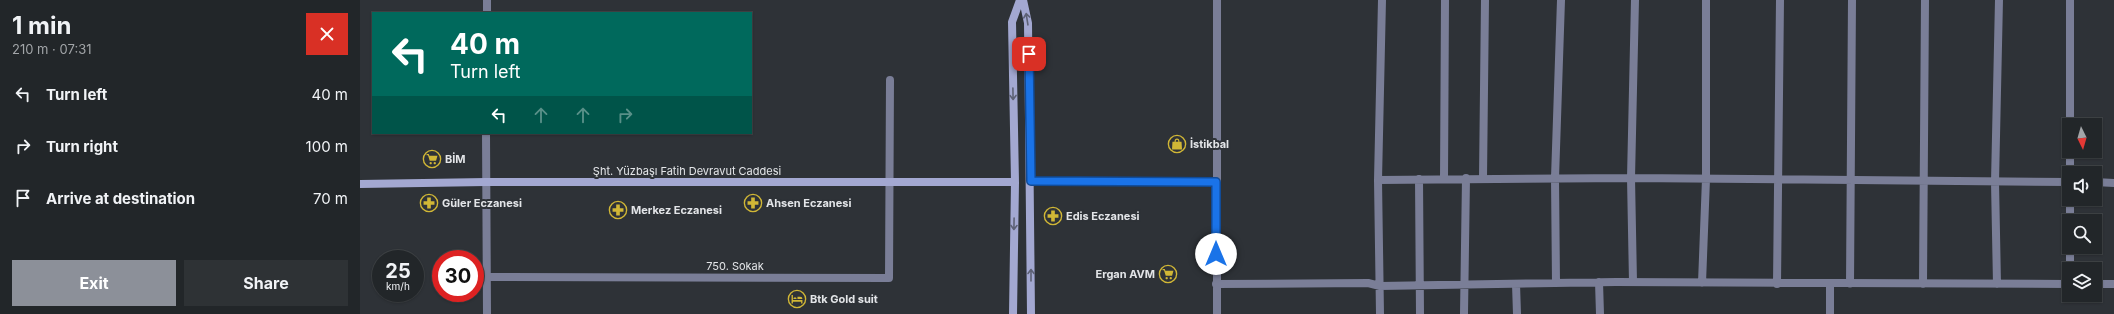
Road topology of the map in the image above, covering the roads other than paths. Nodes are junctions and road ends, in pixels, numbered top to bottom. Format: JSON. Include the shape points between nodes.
{"nodes":[{"id":1,"x":487,"y":0,"type":"edge"},
{"id":2,"x":1020,"y":0,"type":"edge"},
{"id":3,"x":1024,"y":0,"type":"edge"},
{"id":4,"x":1217,"y":0,"type":"edge"},
{"id":5,"x":1382,"y":0,"type":"edge"},
{"id":6,"x":1444,"y":0,"type":"edge"},
{"id":7,"x":1485,"y":0,"type":"edge"},
{"id":8,"x":1561,"y":0,"type":"edge"},
{"id":9,"x":1635,"y":0,"type":"edge"},
{"id":10,"x":1706,"y":0,"type":"edge"},
{"id":11,"x":1780,"y":0,"type":"edge"},
{"id":12,"x":1852,"y":0,"type":"edge"},
{"id":13,"x":1925,"y":0,"type":"edge"},
{"id":14,"x":1999,"y":0,"type":"edge"},
{"id":15,"x":2070,"y":0,"type":"edge"},
{"id":16,"x":487,"y":12,"type":"edge"},
{"id":17,"x":890,"y":80,"type":"dead end"},
{"id":18,"x":2070,"y":118,"type":"edge"},
{"id":19,"x":486,"y":134,"type":"edge"},
{"id":20,"x":1466,"y":178,"type":"junction"},
{"id":21,"x":1483,"y":178,"type":"junction"},
{"id":22,"x":1556,"y":178,"type":"junction"},
{"id":23,"x":1631,"y":178,"type":"junction"},
{"id":24,"x":1419,"y":179,"type":"junction"},
{"id":25,"x":1444,"y":179,"type":"junction"},
{"id":26,"x":1706,"y":179,"type":"junction"},
{"id":27,"x":1779,"y":179,"type":"junction"},
{"id":28,"x":1378,"y":180,"type":"junction"},
{"id":29,"x":1850,"y":180,"type":"junction"},
{"id":30,"x":1031,"y":181,"type":"junction"},
{"id":31,"x":1923,"y":181,"type":"junction"},
{"id":32,"x":486,"y":182,"type":"junction"},
{"id":33,"x":890,"y":182,"type":"junction"},
{"id":34,"x":1014,"y":182,"type":"junction"},
{"id":35,"x":1216,"y":182,"type":"junction"},
{"id":36,"x":1995,"y":182,"type":"junction"},
{"id":37,"x":2062,"y":182,"type":"edge"},
{"id":38,"x":2102,"y":182,"type":"edge"},
{"id":39,"x":2114,"y":182,"type":"edge"},
{"id":40,"x":360,"y":184,"type":"edge"},
{"id":41,"x":486,"y":277,"type":"junction"},
{"id":42,"x":1599,"y":282,"type":"junction"},
{"id":43,"x":1633,"y":282,"type":"junction"},
{"id":44,"x":1556,"y":283,"type":"junction"},
{"id":45,"x":1702,"y":283,"type":"junction"},
{"id":46,"x":1216,"y":284,"type":"junction"},
{"id":47,"x":1516,"y":284,"type":"junction"},
{"id":48,"x":1777,"y":284,"type":"junction"},
{"id":49,"x":1830,"y":284,"type":"junction"},
{"id":50,"x":1850,"y":284,"type":"junction"},
{"id":51,"x":1923,"y":284,"type":"junction"},
{"id":52,"x":1997,"y":284,"type":"junction"},
{"id":53,"x":2062,"y":284,"type":"edge"},
{"id":54,"x":2102,"y":284,"type":"edge"},
{"id":55,"x":2114,"y":284,"type":"edge"},
{"id":56,"x":1464,"y":285,"type":"junction"},
{"id":57,"x":1380,"y":286,"type":"junction"},
{"id":58,"x":1420,"y":286,"type":"junction"},
{"id":59,"x":486,"y":314,"type":"edge"},
{"id":60,"x":1013,"y":314,"type":"edge"},
{"id":61,"x":1031,"y":314,"type":"edge"},
{"id":62,"x":1217,"y":314,"type":"edge"},
{"id":63,"x":1380,"y":314,"type":"edge"},
{"id":64,"x":1420,"y":314,"type":"edge"},
{"id":65,"x":1464,"y":314,"type":"edge"},
{"id":66,"x":1517,"y":314,"type":"edge"},
{"id":67,"x":1600,"y":314,"type":"edge"},
{"id":68,"x":1830,"y":314,"type":"edge"}],
"edges":[{"from":1,"to":16,"type":"street"},
{"from":2,"to":34,"type":"street","one_way":true,"via":[[1012,22]]},
{"from":30,"to":3,"type":"street","one_way":true,"via":[[1028,23]]},
{"from":4,"to":35,"type":"street"},
{"from":5,"to":28,"type":"street"},
{"from":6,"to":25,"type":"street"},
{"from":7,"to":21,"type":"street"},
{"from":8,"to":22,"type":"street"},
{"from":9,"to":23,"type":"street"},
{"from":10,"to":26,"type":"street"},
{"from":11,"to":27,"type":"street"},
{"from":12,"to":29,"type":"street"},
{"from":13,"to":31,"type":"street"},
{"from":14,"to":36,"type":"street"},
{"from":15,"to":18,"type":"street"},
{"from":17,"to":33,"type":"street"},
{"from":19,"to":32,"type":"street"},
{"from":20,"to":21,"type":"street"},
{"from":20,"to":25,"type":"street"},
{"from":20,"to":56,"type":"street"},
{"from":21,"to":22,"type":"street"},
{"from":22,"to":23,"type":"street"},
{"from":22,"to":44,"type":"street"},
{"from":23,"to":26,"type":"street"},
{"from":23,"to":43,"type":"street"},
{"from":24,"to":25,"type":"street"},
{"from":24,"to":28,"type":"street"},
{"from":24,"to":58,"type":"street"},
{"from":26,"to":27,"type":"street"},
{"from":26,"to":45,"type":"street"},
{"from":27,"to":29,"type":"street"},
{"from":27,"to":48,"type":"street"},
{"from":28,"to":57,"type":"street"},
{"from":29,"to":31,"type":"street"},
{"from":29,"to":50,"type":"street"},
{"from":30,"to":35,"type":"street"},
{"from":61,"to":30,"type":"street","one_way":true},
{"from":31,"to":36,"type":"street"},
{"from":31,"to":51,"type":"street"},
{"from":32,"to":33,"type":"street","name":"Şht. Yüzbaşı Fatih Devravut Caddesi"},
{"from":32,"to":40,"type":"street","name":"Şht. Yüzbaşı Fatih Devravut Caddesi"},
{"from":32,"to":41,"type":"street"},
{"from":33,"to":34,"type":"street","name":"Şht. Yüzbaşı Fatih Devravut Caddesi"},
{"from":33,"to":41,"type":"street","name":"750. Sokak","via":[[890,278]]},
{"from":34,"to":60,"type":"street","one_way":true},
{"from":35,"to":46,"type":"street"},
{"from":36,"to":37,"type":"street"},
{"from":36,"to":52,"type":"street"},
{"from":38,"to":39,"type":"street"},
{"from":41,"to":59,"type":"street"},
{"from":42,"to":43,"type":"street"},
{"from":42,"to":44,"type":"street"},
{"from":42,"to":67,"type":"street"},
{"from":43,"to":45,"type":"street"},
{"from":44,"to":47,"type":"street"},
{"from":45,"to":48,"type":"street"},
{"from":46,"to":57,"type":"street","via":[[1368,283]]},
{"from":46,"to":62,"type":"street"},
{"from":47,"to":56,"type":"street"},
{"from":47,"to":66,"type":"street"},
{"from":48,"to":49,"type":"street"},
{"from":49,"to":50,"type":"street"},
{"from":49,"to":68,"type":"street"},
{"from":50,"to":51,"type":"street"},
{"from":51,"to":52,"type":"street"},
{"from":52,"to":53,"type":"street"},
{"from":54,"to":55,"type":"street"},
{"from":56,"to":58,"type":"street"},
{"from":56,"to":65,"type":"street"},
{"from":57,"to":58,"type":"street"},
{"from":57,"to":63,"type":"street"},
{"from":58,"to":64,"type":"street"}]}
